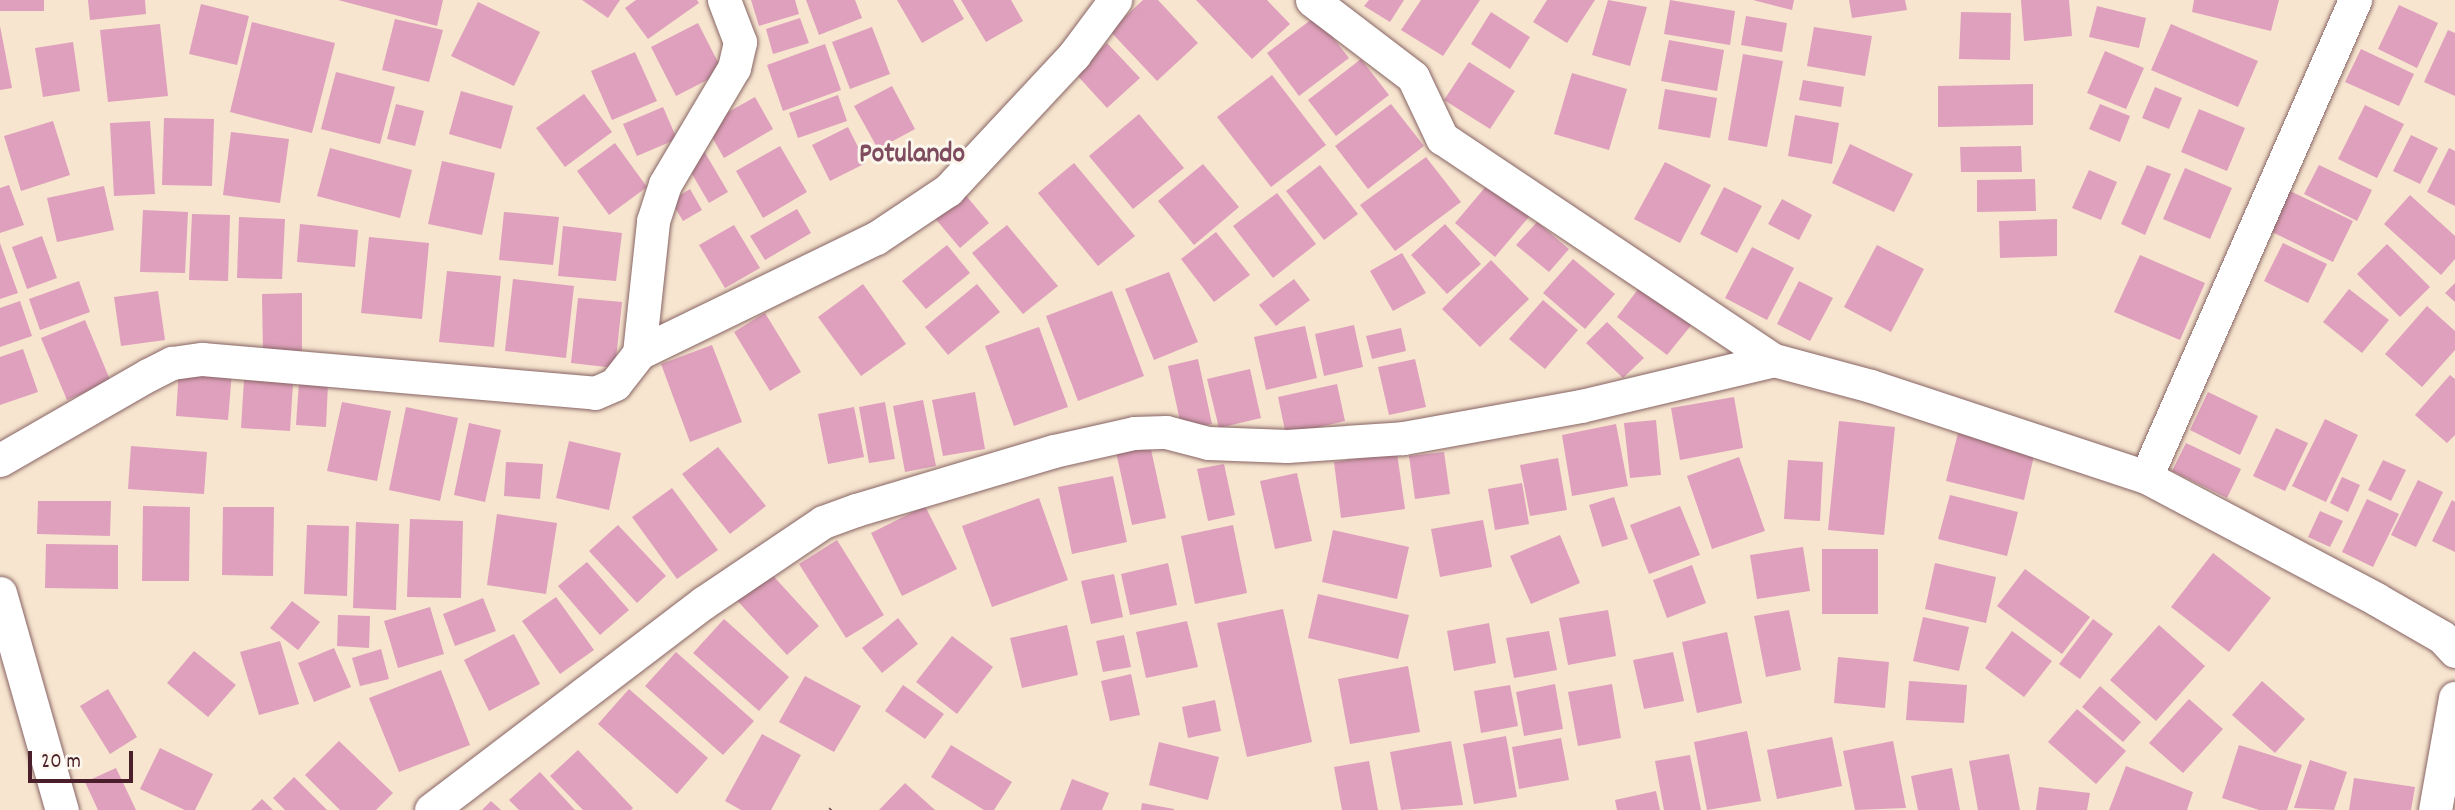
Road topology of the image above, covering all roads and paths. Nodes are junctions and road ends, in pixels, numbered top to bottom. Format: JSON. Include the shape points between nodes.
{"nodes":[{"id":1,"x":724,"y":0,"type":"edge"},
{"id":2,"x":1115,"y":0,"type":"edge"},
{"id":3,"x":1312,"y":0,"type":"edge"},
{"id":4,"x":2355,"y":0,"type":"edge"},
{"id":5,"x":639,"y":353,"type":"junction"},
{"id":6,"x":1774,"y":360,"type":"junction"},
{"id":7,"x":0,"y":460,"type":"edge"},
{"id":8,"x":2146,"y":477,"type":"junction"},
{"id":9,"x":0,"y":593,"type":"edge"},
{"id":10,"x":2451,"y":634,"type":"edge"},
{"id":11,"x":2455,"y":698,"type":"edge"},
{"id":12,"x":62,"y":810,"type":"edge"},
{"id":13,"x":431,"y":810,"type":"edge"},
{"id":14,"x":2435,"y":810,"type":"edge"}],
"edges":[{"from":1,"to":5,"type":"street","via":[[740,43],[734,68],[665,184],[653,221]]},
{"from":2,"to":5,"type":"street","via":[[1074,55],[948,190],[876,238]]},
{"from":3,"to":6,"type":"street","via":[[1413,77],[1442,138]]},
{"from":4,"to":8,"type":"street"},
{"from":5,"to":7,"type":"street","via":[[615,384],[595,393],[202,359],[172,363]]},
{"from":6,"to":8,"type":"street","via":[[1871,386]]},
{"from":6,"to":13,"type":"street","via":[[1581,406],[1403,438],[1287,446],[1208,443],[1166,432],[1134,433],[1054,451],[834,518],[703,603]]},
{"from":8,"to":10,"type":"street"},
{"from":9,"to":12,"type":"street"},
{"from":11,"to":14,"type":"street"}]}
